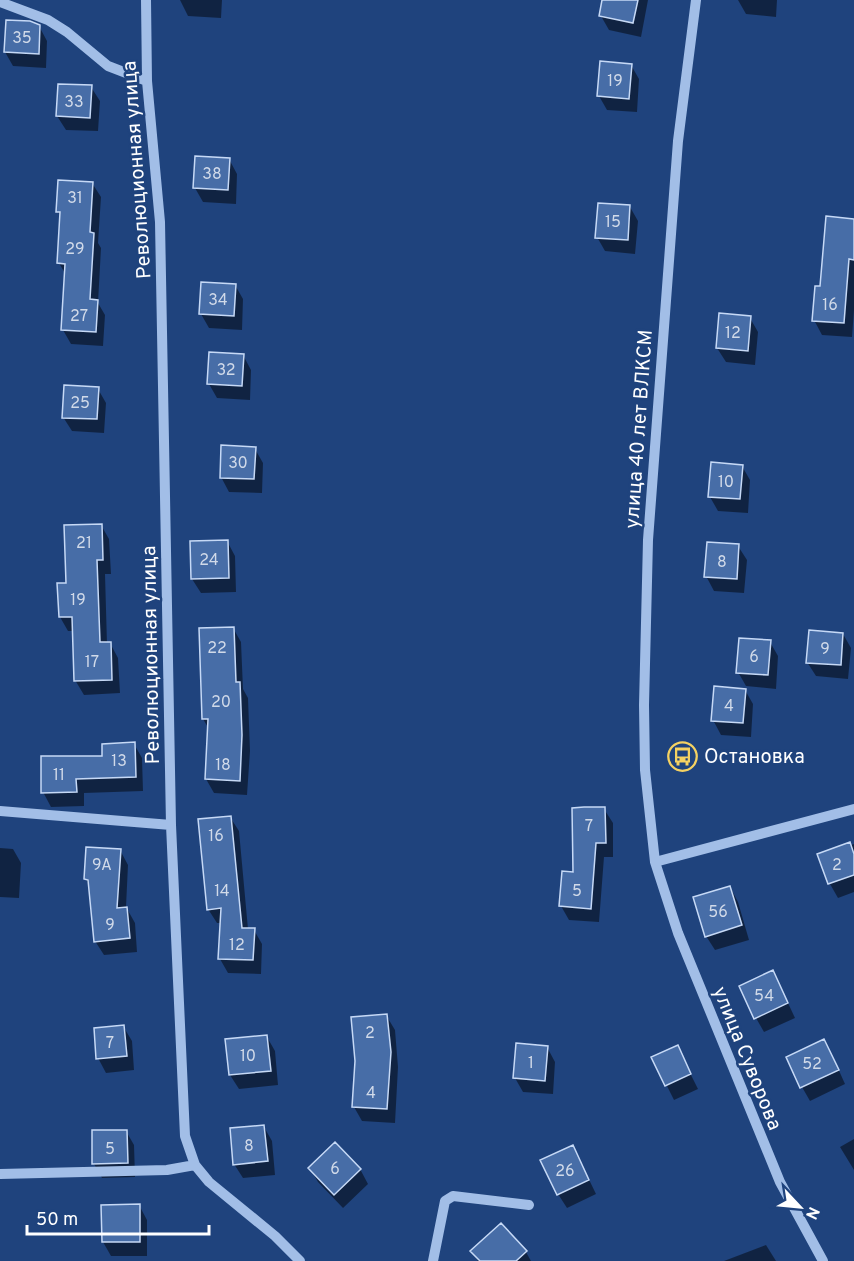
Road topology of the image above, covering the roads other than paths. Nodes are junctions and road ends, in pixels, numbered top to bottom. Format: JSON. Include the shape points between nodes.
{"nodes":[{"id":1,"x":146,"y":0,"type":"edge"},
{"id":2,"x":696,"y":0,"type":"edge"},
{"id":3,"x":0,"y":2,"type":"edge"},
{"id":4,"x":147,"y":81,"type":"junction"},
{"id":5,"x":854,"y":809,"type":"edge"},
{"id":6,"x":0,"y":811,"type":"edge"},
{"id":7,"x":171,"y":825,"type":"junction"},
{"id":8,"x":655,"y":862,"type":"junction"},
{"id":9,"x":195,"y":1165,"type":"junction"},
{"id":10,"x":0,"y":1174,"type":"edge"},
{"id":11,"x":529,"y":1205,"type":"dead end"},
{"id":12,"x":300,"y":1261,"type":"edge"},
{"id":13,"x":433,"y":1261,"type":"edge"},
{"id":14,"x":823,"y":1261,"type":"edge"}],
"edges":[{"from":1,"to":4,"type":"street","name":"Революционная улица"},
{"from":2,"to":8,"type":"street","name":"улица 40 лет ВЛКСМ","via":[[678,141],[648,540],[645,770]]},
{"from":3,"to":4,"type":"street","via":[[48,20],[108,66]]},
{"from":4,"to":7,"type":"street","name":"Революционная улица","via":[[160,222]]},
{"from":5,"to":8,"type":"street"},
{"from":6,"to":7,"type":"street"},
{"from":7,"to":9,"type":"street","name":"Революционная улица","via":[[186,1136]]},
{"from":8,"to":14,"type":"street","name":"улица Суворова","via":[[678,933],[780,1182]]},
{"from":9,"to":10,"type":"street","via":[[167,1170]]},
{"from":9,"to":12,"type":"street","name":"Революционная улица","via":[[209,1182]]},
{"from":11,"to":13,"type":"street","via":[[453,1196],[445,1201]]}]}
